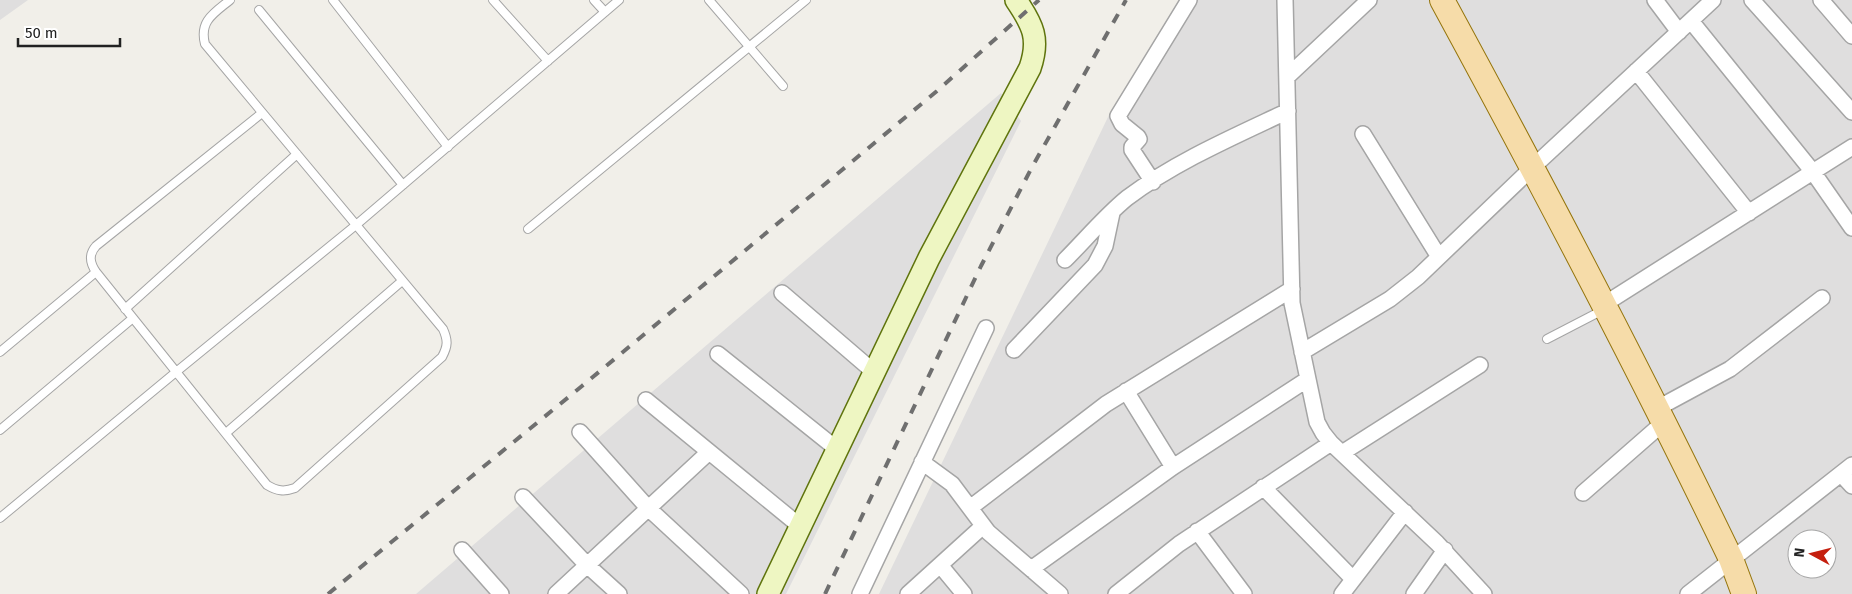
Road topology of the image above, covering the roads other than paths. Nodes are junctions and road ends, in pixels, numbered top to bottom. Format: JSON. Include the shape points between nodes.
{"nodes":[{"id":1,"x":230,"y":0,"type":"edge"},
{"id":2,"x":333,"y":0,"type":"edge"},
{"id":3,"x":493,"y":0,"type":"edge"},
{"id":4,"x":594,"y":0,"type":"edge"},
{"id":5,"x":619,"y":0,"type":"edge"},
{"id":6,"x":709,"y":0,"type":"edge"},
{"id":7,"x":806,"y":0,"type":"edge"},
{"id":8,"x":1016,"y":0,"type":"edge"},
{"id":9,"x":1189,"y":0,"type":"edge"},
{"id":10,"x":1285,"y":0,"type":"edge"},
{"id":11,"x":1369,"y":0,"type":"edge"},
{"id":12,"x":1442,"y":0,"type":"edge"},
{"id":13,"x":1655,"y":0,"type":"edge"},
{"id":14,"x":1713,"y":0,"type":"edge"},
{"id":15,"x":1752,"y":0,"type":"edge"},
{"id":16,"x":1821,"y":0,"type":"edge"},
{"id":17,"x":259,"y":10,"type":"dead end"},
{"id":18,"x":605,"y":12,"type":"junction"},
{"id":19,"x":1691,"y":21,"type":"junction"},
{"id":20,"x":1679,"y":32,"type":"junction"},
{"id":21,"x":1852,"y":36,"type":"edge"},
{"id":22,"x":749,"y":46,"type":"junction"},
{"id":23,"x":548,"y":61,"type":"junction"},
{"id":24,"x":1636,"y":71,"type":"junction"},
{"id":25,"x":1287,"y":77,"type":"junction"},
{"id":26,"x":782,"y":86,"type":"dead end"},
{"id":27,"x":1288,"y":111,"type":"junction"},
{"id":28,"x":1852,"y":112,"type":"edge"},
{"id":29,"x":262,"y":113,"type":"junction"},
{"id":30,"x":1363,"y":134,"type":"dead end"},
{"id":31,"x":448,"y":147,"type":"junction"},
{"id":32,"x":1852,"y":147,"type":"edge"},
{"id":33,"x":297,"y":154,"type":"junction"},
{"id":34,"x":1533,"y":167,"type":"junction"},
{"id":35,"x":1813,"y":172,"type":"junction"},
{"id":36,"x":1153,"y":182,"type":"junction"},
{"id":37,"x":403,"y":185,"type":"junction"},
{"id":38,"x":1112,"y":213,"type":"junction"},
{"id":39,"x":1748,"y":213,"type":"junction"},
{"id":40,"x":356,"y":225,"type":"junction"},
{"id":41,"x":1852,"y":228,"type":"edge"},
{"id":42,"x":528,"y":229,"type":"dead end"},
{"id":43,"x":1439,"y":257,"type":"junction"},
{"id":44,"x":1065,"y":260,"type":"dead end"},
{"id":45,"x":96,"y":272,"type":"junction"},
{"id":46,"x":402,"y":281,"type":"junction"},
{"id":47,"x":1292,"y":289,"type":"junction"},
{"id":48,"x":782,"y":293,"type":"dead end"},
{"id":49,"x":1822,"y":298,"type":"dead end"},
{"id":50,"x":1604,"y":307,"type":"junction"},
{"id":51,"x":126,"y":309,"type":"junction"},
{"id":52,"x":133,"y":318,"type":"junction"},
{"id":53,"x":986,"y":328,"type":"dead end"},
{"id":54,"x":1547,"y":339,"type":"dead end"},
{"id":55,"x":1014,"y":350,"type":"dead end"},
{"id":56,"x":0,"y":352,"type":"edge"},
{"id":57,"x":1302,"y":352,"type":"junction"},
{"id":58,"x":718,"y":354,"type":"dead end"},
{"id":59,"x":1480,"y":365,"type":"dead end"},
{"id":60,"x":176,"y":372,"type":"junction"},
{"id":61,"x":874,"y":372,"type":"junction"},
{"id":62,"x":1308,"y":379,"type":"junction"},
{"id":63,"x":1126,"y":391,"type":"junction"},
{"id":64,"x":646,"y":400,"type":"dead end"},
{"id":65,"x":1660,"y":416,"type":"junction"},
{"id":66,"x":0,"y":430,"type":"edge"},
{"id":67,"x":580,"y":432,"type":"dead end"},
{"id":68,"x":226,"y":434,"type":"junction"},
{"id":69,"x":1337,"y":448,"type":"junction"},
{"id":70,"x":838,"y":450,"type":"junction"},
{"id":71,"x":709,"y":452,"type":"junction"},
{"id":72,"x":922,"y":462,"type":"junction"},
{"id":73,"x":1173,"y":467,"type":"junction"},
{"id":74,"x":1846,"y":469,"type":"edge"},
{"id":75,"x":1852,"y":486,"type":"edge"},
{"id":76,"x":1264,"y":487,"type":"junction"},
{"id":77,"x":1582,"y":493,"type":"dead end"},
{"id":78,"x":523,"y":497,"type":"dead end"},
{"id":79,"x":648,"y":508,"type":"junction"},
{"id":80,"x":970,"y":508,"type":"junction"},
{"id":81,"x":1405,"y":512,"type":"junction"},
{"id":82,"x":0,"y":518,"type":"edge"},
{"id":83,"x":801,"y":526,"type":"junction"},
{"id":84,"x":983,"y":526,"type":"junction"},
{"id":85,"x":1196,"y":531,"type":"junction"},
{"id":86,"x":462,"y":550,"type":"dead end"},
{"id":87,"x":1445,"y":550,"type":"junction"},
{"id":88,"x":1731,"y":559,"type":"junction"},
{"id":89,"x":940,"y":565,"type":"junction"},
{"id":90,"x":587,"y":566,"type":"junction"},
{"id":91,"x":1031,"y":569,"type":"junction"},
{"id":92,"x":1354,"y":579,"type":"junction"},
{"id":93,"x":862,"y":588,"type":"edge"},
{"id":94,"x":1477,"y":591,"type":"edge"},
{"id":95,"x":501,"y":594,"type":"edge"},
{"id":96,"x":556,"y":594,"type":"edge"},
{"id":97,"x":620,"y":594,"type":"edge"},
{"id":98,"x":740,"y":594,"type":"edge"},
{"id":99,"x":768,"y":594,"type":"edge"},
{"id":100,"x":876,"y":594,"type":"edge"},
{"id":101,"x":908,"y":594,"type":"edge"},
{"id":102,"x":964,"y":594,"type":"edge"},
{"id":103,"x":1060,"y":594,"type":"edge"},
{"id":104,"x":1116,"y":594,"type":"edge"},
{"id":105,"x":1244,"y":594,"type":"edge"},
{"id":106,"x":1342,"y":594,"type":"edge"},
{"id":107,"x":1414,"y":594,"type":"edge"},
{"id":108,"x":1688,"y":594,"type":"edge"},
{"id":109,"x":1744,"y":594,"type":"edge"}],
"edges":[{"from":1,"to":29,"type":"lane","via":[[211,16],[202,34],[205,44]]},
{"from":2,"to":31,"type":"lane"},
{"from":3,"to":23,"type":"lane"},
{"from":4,"to":18,"type":"lane"},
{"from":5,"to":18,"type":"lane"},
{"from":6,"to":22,"type":"lane"},
{"from":7,"to":22,"type":"lane"},
{"from":8,"to":61,"type":"street","via":[[1036,38],[1030,68],[929,258]]},
{"from":9,"to":36,"type":"street","via":[[1118,116],[1122,124],[1138,137],[1132,150]]},
{"from":10,"to":25,"type":"street"},
{"from":11,"to":25,"type":"street"},
{"from":12,"to":34,"type":"main road"},
{"from":13,"to":20,"type":"street"},
{"from":14,"to":19,"type":"street"},
{"from":15,"to":28,"type":"street"},
{"from":16,"to":21,"type":"street"},
{"from":17,"to":37,"type":"lane"},
{"from":18,"to":23,"type":"lane"},
{"from":19,"to":20,"type":"street"},
{"from":19,"to":35,"type":"street"},
{"from":20,"to":24,"type":"street"},
{"from":22,"to":26,"type":"lane"},
{"from":22,"to":42,"type":"lane"},
{"from":23,"to":31,"type":"lane"},
{"from":24,"to":34,"type":"street"},
{"from":24,"to":39,"type":"street"},
{"from":25,"to":27,"type":"street"},
{"from":27,"to":36,"type":"street","via":[[1202,152]]},
{"from":27,"to":47,"type":"street"},
{"from":29,"to":33,"type":"lane"},
{"from":29,"to":45,"type":"lane","via":[[96,246],[90,259]]},
{"from":30,"to":43,"type":"street"},
{"from":31,"to":37,"type":"lane"},
{"from":32,"to":35,"type":"street"},
{"from":33,"to":40,"type":"lane"},
{"from":33,"to":51,"type":"lane"},
{"from":34,"to":43,"type":"street"},
{"from":34,"to":50,"type":"main road"},
{"from":35,"to":39,"type":"street"},
{"from":35,"to":41,"type":"street"},
{"from":36,"to":38,"type":"street"},
{"from":37,"to":40,"type":"lane"},
{"from":38,"to":44,"type":"street"},
{"from":38,"to":55,"type":"street","via":[[1105,246],[1095,265]]},
{"from":39,"to":50,"type":"street"},
{"from":40,"to":46,"type":"lane"},
{"from":40,"to":60,"type":"lane"},
{"from":43,"to":57,"type":"street","via":[[1390,299]]},
{"from":45,"to":51,"type":"lane"},
{"from":45,"to":56,"type":"lane"},
{"from":46,"to":68,"type":"lane"},
{"from":46,"to":68,"type":"lane","via":[[443,329],[447,348],[442,357],[295,488],[285,492],[267,485]]},
{"from":47,"to":57,"type":"street"},
{"from":47,"to":63,"type":"street"},
{"from":48,"to":61,"type":"street"},
{"from":49,"to":65,"type":"street","via":[[1730,369]]},
{"from":50,"to":54,"type":"lane"},
{"from":50,"to":65,"type":"main road"},
{"from":51,"to":52,"type":"lane"},
{"from":52,"to":60,"type":"lane"},
{"from":52,"to":66,"type":"lane"},
{"from":53,"to":72,"type":"street"},
{"from":57,"to":62,"type":"street"},
{"from":58,"to":70,"type":"street"},
{"from":59,"to":69,"type":"street"},
{"from":60,"to":68,"type":"lane"},
{"from":60,"to":82,"type":"lane"},
{"from":61,"to":70,"type":"street"},
{"from":62,"to":69,"type":"street","via":[[1317,422]]},
{"from":62,"to":73,"type":"street"},
{"from":63,"to":73,"type":"street"},
{"from":63,"to":80,"type":"street"},
{"from":64,"to":71,"type":"street"},
{"from":65,"to":77,"type":"street"},
{"from":65,"to":88,"type":"main road"},
{"from":67,"to":79,"type":"street"},
{"from":69,"to":76,"type":"street"},
{"from":69,"to":81,"type":"street"},
{"from":70,"to":83,"type":"street"},
{"from":71,"to":79,"type":"street"},
{"from":71,"to":83,"type":"street"},
{"from":72,"to":80,"type":"street","via":[[945,478]]},
{"from":72,"to":93,"type":"street"},
{"from":73,"to":91,"type":"street"},
{"from":74,"to":75,"type":"street"},
{"from":74,"to":88,"type":"street"},
{"from":76,"to":85,"type":"street"},
{"from":76,"to":92,"type":"street"},
{"from":78,"to":90,"type":"street"},
{"from":79,"to":90,"type":"street"},
{"from":79,"to":98,"type":"street"},
{"from":80,"to":84,"type":"street"},
{"from":81,"to":87,"type":"street"},
{"from":81,"to":92,"type":"street"},
{"from":83,"to":99,"type":"street"},
{"from":84,"to":89,"type":"street"},
{"from":84,"to":91,"type":"street"},
{"from":85,"to":104,"type":"street"},
{"from":85,"to":105,"type":"street"},
{"from":86,"to":95,"type":"street"},
{"from":87,"to":94,"type":"street"},
{"from":87,"to":107,"type":"street"},
{"from":88,"to":108,"type":"street"},
{"from":88,"to":109,"type":"main road"},
{"from":89,"to":101,"type":"street"},
{"from":89,"to":102,"type":"street"},
{"from":90,"to":96,"type":"street"},
{"from":90,"to":97,"type":"street"},
{"from":91,"to":103,"type":"street"},
{"from":92,"to":106,"type":"street"},
{"from":93,"to":100,"type":"street"}]}
